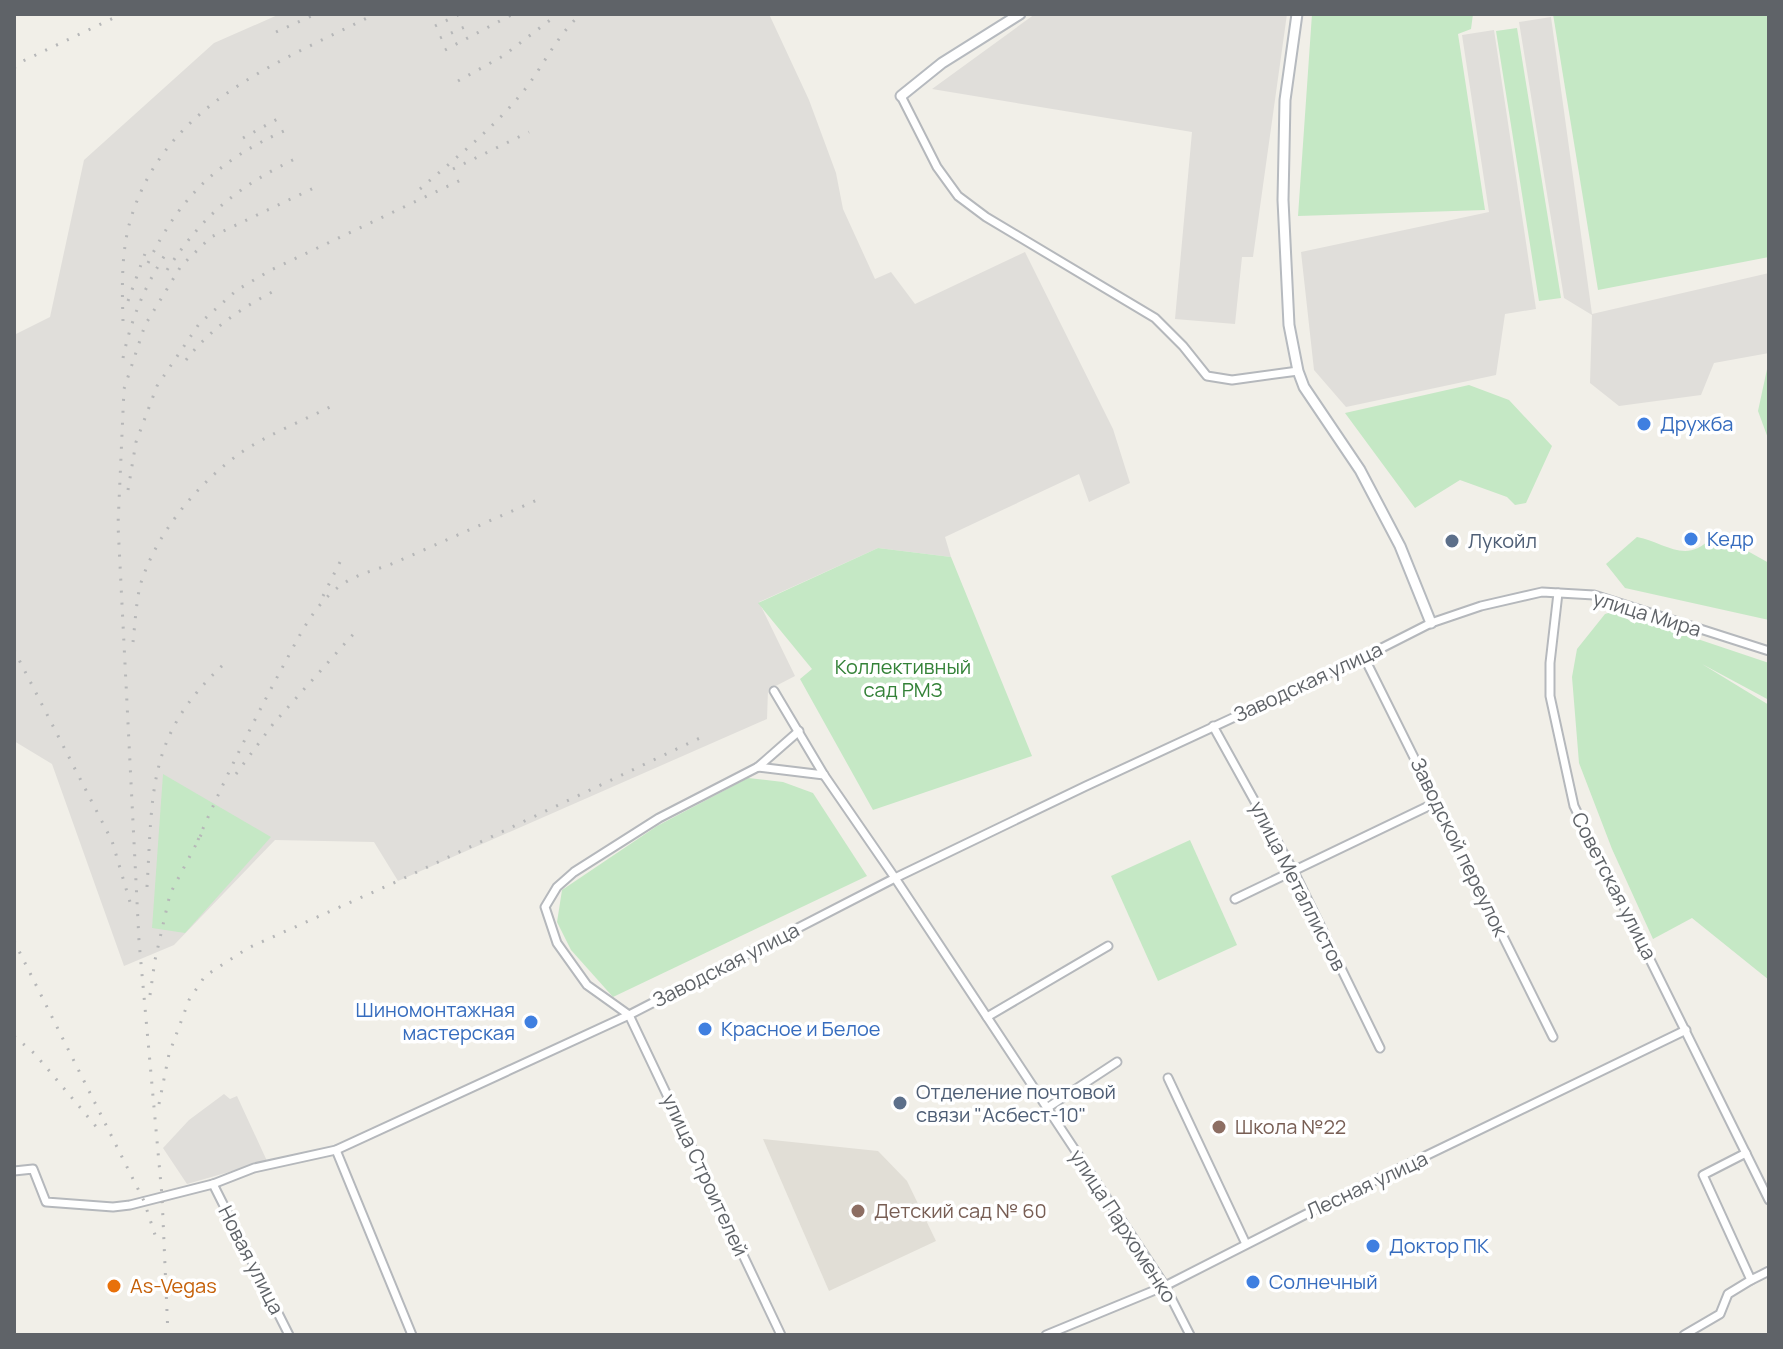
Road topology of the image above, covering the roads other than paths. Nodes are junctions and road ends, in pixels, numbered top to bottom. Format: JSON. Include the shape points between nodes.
{"nodes":[{"id":1,"x":1020,"y":14,"type":"edge"},
{"id":2,"x":1297,"y":14,"type":"edge"},
{"id":3,"x":901,"y":96,"type":"joint"},
{"id":4,"x":1298,"y":371,"type":"junction"},
{"id":5,"x":1558,"y":593,"type":"junction"},
{"id":6,"x":1431,"y":623,"type":"junction"},
{"id":7,"x":1769,"y":651,"type":"edge"},
{"id":8,"x":1364,"y":657,"type":"junction"},
{"id":9,"x":774,"y":691,"type":"dead end"},
{"id":10,"x":1213,"y":726,"type":"junction"},
{"id":11,"x":799,"y":731,"type":"junction"},
{"id":12,"x":758,"y":767,"type":"junction"},
{"id":13,"x":824,"y":775,"type":"junction"},
{"id":14,"x":1437,"y":802,"type":"junction"},
{"id":15,"x":1294,"y":872,"type":"junction"},
{"id":16,"x":895,"y":878,"type":"junction"},
{"id":17,"x":1235,"y":899,"type":"dead end"},
{"id":18,"x":1108,"y":946,"type":"dead end"},
{"id":19,"x":629,"y":1015,"type":"junction"},
{"id":20,"x":987,"y":1017,"type":"junction"},
{"id":21,"x":1686,"y":1030,"type":"junction"},
{"id":22,"x":1553,"y":1037,"type":"dead end"},
{"id":23,"x":1380,"y":1048,"type":"dead end"},
{"id":24,"x":1117,"y":1062,"type":"dead end"},
{"id":25,"x":1168,"y":1078,"type":"dead end"},
{"id":26,"x":1047,"y":1108,"type":"junction"},
{"id":27,"x":336,"y":1150,"type":"junction"},
{"id":28,"x":1746,"y":1153,"type":"junction"},
{"id":29,"x":14,"y":1171,"type":"edge"},
{"id":30,"x":213,"y":1184,"type":"junction"},
{"id":31,"x":1769,"y":1200,"type":"edge"},
{"id":32,"x":1246,"y":1244,"type":"junction"},
{"id":33,"x":1769,"y":1271,"type":"edge"},
{"id":34,"x":1751,"y":1280,"type":"junction"},
{"id":35,"x":1165,"y":1286,"type":"junction"},
{"id":36,"x":289,"y":1335,"type":"edge"},
{"id":37,"x":412,"y":1335,"type":"edge"},
{"id":38,"x":781,"y":1335,"type":"edge"},
{"id":39,"x":1046,"y":1335,"type":"edge"},
{"id":40,"x":1190,"y":1335,"type":"edge"},
{"id":41,"x":1684,"y":1335,"type":"edge"}],
"edges":[{"from":1,"to":3,"type":"street"},
{"from":2,"to":4,"type":"street","via":[[1285,100],[1283,200],[1289,325]]},
{"from":3,"to":4,"type":"street","via":[[958,196],[1155,318],[1207,376],[1232,380]]},
{"from":4,"to":6,"type":"street","via":[[1367,482]]},
{"from":5,"to":6,"type":"street","name":"улица Мира","via":[[1507,599]]},
{"from":5,"to":7,"type":"street","name":"улица Мира","via":[[1594,595]]},
{"from":5,"to":21,"type":"street","name":"Советская улица","via":[[1550,696],[1574,806]]},
{"from":6,"to":8,"type":"street","name":"Заводская улица"},
{"from":8,"to":10,"type":"street","name":"Заводская улица"},
{"from":8,"to":14,"type":"street","name":"Заводской переулок"},
{"from":9,"to":11,"type":"street","name":"улица Пархоменко"},
{"from":10,"to":15,"type":"street","name":"улица Металлистов"},
{"from":10,"to":16,"type":"street","name":"Заводская улица"},
{"from":11,"to":12,"type":"street"},
{"from":11,"to":13,"type":"street","name":"улица Пархоменко"},
{"from":12,"to":13,"type":"street"},
{"from":12,"to":19,"type":"street","via":[[659,818],[574,872],[545,907],[557,943],[587,985]]},
{"from":13,"to":16,"type":"street","name":"улица Пархоменко"},
{"from":14,"to":15,"type":"street"},
{"from":14,"to":22,"type":"street","name":"Заводской переулок"},
{"from":15,"to":17,"type":"street"},
{"from":15,"to":23,"type":"street","name":"улица Металлистов"},
{"from":16,"to":19,"type":"street","name":"Заводская улица"},
{"from":16,"to":20,"type":"street","name":"улица Пархоменко"},
{"from":18,"to":20,"type":"street"},
{"from":19,"to":27,"type":"street","name":"Заводская улица"},
{"from":19,"to":38,"type":"street","name":"улица Строителей"},
{"from":20,"to":26,"type":"street","name":"улица Пархоменко"},
{"from":21,"to":28,"type":"street","name":"Советская улица"},
{"from":21,"to":32,"type":"street","name":"Лесная улица"},
{"from":24,"to":26,"type":"street"},
{"from":25,"to":32,"type":"street"},
{"from":26,"to":35,"type":"street","name":"улица Пархоменко"},
{"from":27,"to":30,"type":"street","name":"Заводская улица","via":[[254,1168]]},
{"from":27,"to":37,"type":"street"},
{"from":28,"to":31,"type":"street","name":"Советская улица"},
{"from":28,"to":34,"type":"street","via":[[1703,1175]]},
{"from":29,"to":30,"type":"street","name":"Заводская улица","via":[[33,1169],[46,1202],[81,1205],[130,1205]]},
{"from":30,"to":36,"type":"street","name":"Новая улица"},
{"from":32,"to":35,"type":"street","name":"Лесная улица"},
{"from":33,"to":34,"type":"street"},
{"from":34,"to":41,"type":"street","via":[[1728,1294],[1720,1314]]},
{"from":35,"to":39,"type":"street","name":"Лесная улица"},
{"from":35,"to":40,"type":"street","name":"улица Пархоменко"}]}
